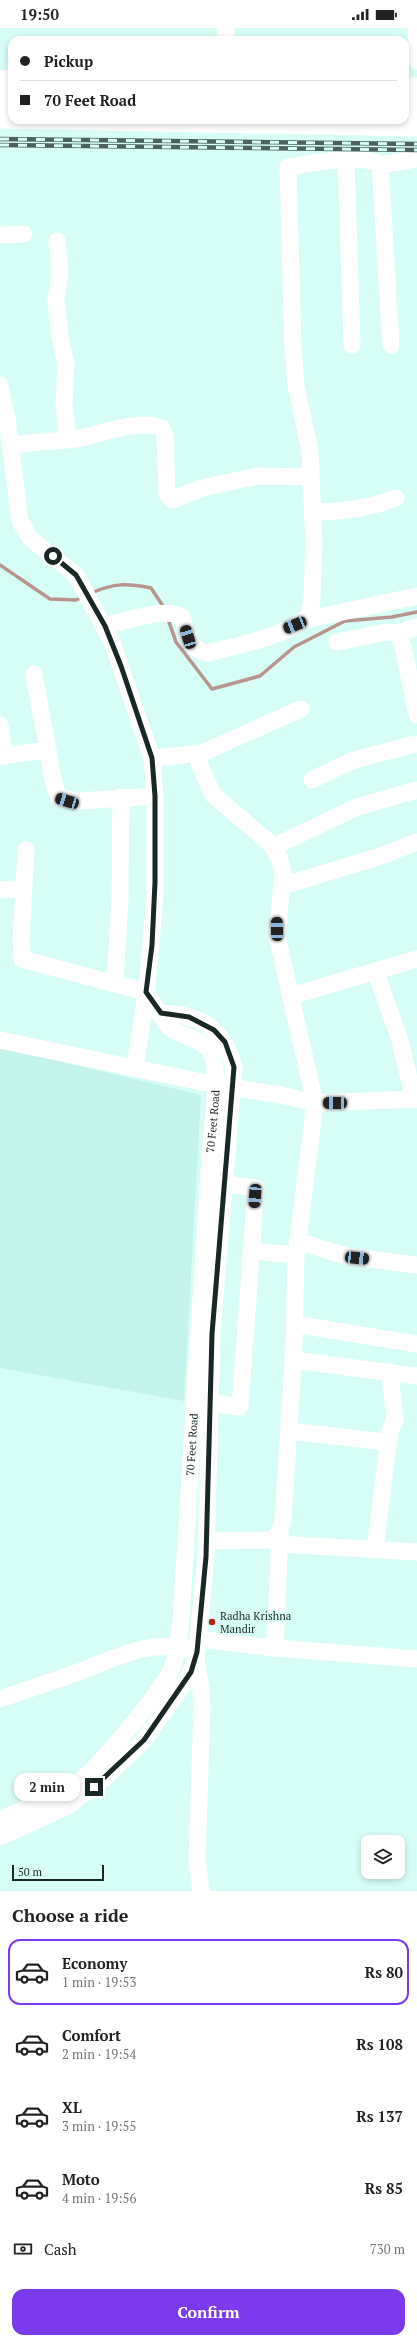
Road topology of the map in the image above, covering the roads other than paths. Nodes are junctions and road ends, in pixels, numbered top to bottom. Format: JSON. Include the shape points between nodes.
{"nodes":[{"id":1,"x":416,"y":28,"type":"edge"},
{"id":2,"x":417,"y":61,"type":"edge"},
{"id":3,"x":208,"y":124,"type":"edge"},
{"id":4,"x":417,"y":128,"type":"edge"},
{"id":5,"x":346,"y":159,"type":"junction"},
{"id":6,"x":417,"y":159,"type":"edge"},
{"id":7,"x":380,"y":175,"type":"junction"},
{"id":8,"x":24,"y":234,"type":"dead end"},
{"id":9,"x":0,"y":236,"type":"edge"},
{"id":10,"x":57,"y":241,"type":"dead end"},
{"id":11,"x":352,"y":345,"type":"dead end"},
{"id":12,"x":391,"y":345,"type":"dead end"},
{"id":13,"x":0,"y":386,"type":"edge"},
{"id":14,"x":68,"y":440,"type":"junction"},
{"id":15,"x":11,"y":446,"type":"junction"},
{"id":16,"x":310,"y":477,"type":"junction"},
{"id":17,"x":396,"y":498,"type":"dead end"},
{"id":18,"x":312,"y":512,"type":"junction"},
{"id":19,"x":417,"y":596,"type":"edge"},
{"id":20,"x":305,"y":620,"type":"junction"},
{"id":21,"x":105,"y":626,"type":"junction"},
{"id":22,"x":417,"y":627,"type":"edge"},
{"id":23,"x":397,"y":633,"type":"junction"},
{"id":24,"x":337,"y":642,"type":"dead end"},
{"id":25,"x":34,"y":674,"type":"dead end"},
{"id":26,"x":301,"y":709,"type":"dead end"},
{"id":27,"x":417,"y":715,"type":"edge"},
{"id":28,"x":0,"y":725,"type":"edge"},
{"id":29,"x":416,"y":743,"type":"edge"},
{"id":30,"x":48,"y":750,"type":"junction"},
{"id":31,"x":195,"y":754,"type":"junction"},
{"id":32,"x":2,"y":756,"type":"edge"},
{"id":33,"x":152,"y":758,"type":"junction"},
{"id":34,"x":312,"y":780,"type":"dead end"},
{"id":35,"x":417,"y":790,"type":"edge"},
{"id":36,"x":155,"y":796,"type":"junction"},
{"id":37,"x":121,"y":797,"type":"junction"},
{"id":38,"x":417,"y":842,"type":"edge"},
{"id":39,"x":273,"y":847,"type":"junction"},
{"id":40,"x":26,"y":850,"type":"dead end"},
{"id":41,"x":282,"y":886,"type":"junction"},
{"id":42,"x":24,"y":889,"type":"junction"},
{"id":43,"x":0,"y":890,"type":"edge"},
{"id":44,"x":417,"y":959,"type":"edge"},
{"id":45,"x":376,"y":973,"type":"junction"},
{"id":46,"x":115,"y":984,"type":"junction"},
{"id":47,"x":146,"y":992,"type":"junction"},
{"id":48,"x":290,"y":996,"type":"junction"},
{"id":49,"x":0,"y":1040,"type":"edge"},
{"id":50,"x":135,"y":1068,"type":"junction"},
{"id":51,"x":224,"y":1086,"type":"junction"},
{"id":52,"x":415,"y":1100,"type":"edge"},
{"id":53,"x":315,"y":1103,"type":"junction"},
{"id":54,"x":223,"y":1184,"type":"junction"},
{"id":55,"x":297,"y":1248,"type":"junction"},
{"id":56,"x":251,"y":1251,"type":"junction"},
{"id":57,"x":417,"y":1266,"type":"edge"},
{"id":58,"x":294,"y":1324,"type":"junction"},
{"id":59,"x":417,"y":1344,"type":"edge"},
{"id":60,"x":293,"y":1360,"type":"junction"},
{"id":61,"x":390,"y":1372,"type":"junction"},
{"id":62,"x":417,"y":1376,"type":"edge"},
{"id":63,"x":209,"y":1402,"type":"junction"},
{"id":64,"x":289,"y":1431,"type":"junction"},
{"id":65,"x":388,"y":1446,"type":"junction"},
{"id":66,"x":280,"y":1538,"type":"junction"},
{"id":67,"x":206,"y":1540,"type":"junction"},
{"id":68,"x":374,"y":1549,"type":"junction"},
{"id":69,"x":417,"y":1552,"type":"edge"},
{"id":70,"x":178,"y":1646,"type":"junction"},
{"id":71,"x":275,"y":1648,"type":"junction"},
{"id":72,"x":197,"y":1650,"type":"junction"},
{"id":73,"x":417,"y":1659,"type":"edge"},
{"id":74,"x":0,"y":1699,"type":"edge"},
{"id":75,"x":72,"y":1794,"type":"junction"},
{"id":76,"x":0,"y":1820,"type":"edge"},
{"id":77,"x":0,"y":1837,"type":"edge"},
{"id":78,"x":201,"y":1891,"type":"edge"}],
"edges":[{"from":1,"to":2,"type":"street"},
{"from":3,"to":4,"type":"street"},
{"from":5,"to":7,"type":"street","via":[[373,161]]},
{"from":5,"to":11,"type":"street"},
{"from":5,"to":16,"type":"street","via":[[288,167],[293,347],[296,385],[310,451]]},
{"from":6,"to":7,"type":"street"},
{"from":7,"to":12,"type":"street"},
{"from":8,"to":9,"type":"street"},
{"from":10,"to":14,"type":"street","via":[[60,273],[56,299],[66,364],[64,399]]},
{"from":13,"to":15,"type":"street"},
{"from":14,"to":15,"type":"street","via":[[37,441]]},
{"from":14,"to":16,"type":"street","via":[[144,424],[162,428],[165,436],[167,494],[172,500],[202,488],[258,476]]},
{"from":15,"to":21,"type":"street","via":[[18,510],[24,530],[30,538],[76,575]]},
{"from":16,"to":18,"type":"street"},
{"from":17,"to":18,"type":"street","via":[[360,510]]},
{"from":18,"to":20,"type":"street","via":[[312,600],[311,610]]},
{"from":19,"to":20,"type":"street"},
{"from":20,"to":21,"type":"street","via":[[250,643],[207,652],[200,652],[191,643],[182,617],[176,614],[153,614]]},
{"from":21,"to":33,"type":"street"},
{"from":22,"to":23,"type":"street"},
{"from":23,"to":24,"type":"street","via":[[387,632]]},
{"from":23,"to":27,"type":"street","via":[[403,646]]},
{"from":25,"to":30,"type":"street"},
{"from":26,"to":31,"type":"street"},
{"from":28,"to":32,"type":"street"},
{"from":29,"to":34,"type":"street","via":[[351,761]]},
{"from":30,"to":32,"type":"street"},
{"from":30,"to":37,"type":"street","via":[[56,792],[60,798],[80,801]]},
{"from":31,"to":33,"type":"street"},
{"from":31,"to":39,"type":"street","via":[[213,795]]},
{"from":33,"to":36,"type":"street"},
{"from":35,"to":39,"type":"street","via":[[357,807]]},
{"from":36,"to":37,"type":"street"},
{"from":36,"to":47,"type":"street","via":[[155,895]]},
{"from":37,"to":46,"type":"street","via":[[120,898]]},
{"from":38,"to":41,"type":"street","via":[[381,856]]},
{"from":39,"to":41,"type":"street","via":[[282,866]]},
{"from":40,"to":42,"type":"street"},
{"from":41,"to":48,"type":"street","via":[[277,936]]},
{"from":42,"to":43,"type":"street"},
{"from":42,"to":46,"type":"street","via":[[22,959]]},
{"from":44,"to":45,"type":"street"},
{"from":45,"to":48,"type":"street"},
{"from":45,"to":52,"type":"street","via":[[400,1040]]},
{"from":46,"to":47,"type":"street"},
{"from":47,"to":50,"type":"street"},
{"from":47,"to":51,"type":"street","name":"70 Feet Road","via":[[170,1028],[202,1044],[211,1052]]},
{"from":48,"to":53,"type":"street"},
{"from":49,"to":50,"type":"street"},
{"from":50,"to":51,"type":"street"},
{"from":51,"to":53,"type":"street"},
{"from":51,"to":54,"type":"street","name":"70 Feet Road"},
{"from":51,"to":70,"type":"street","name":"70 Feet Road","via":[[210,1154]]},
{"from":52,"to":53,"type":"street"},
{"from":53,"to":55,"type":"street"},
{"from":54,"to":56,"type":"street","via":[[256,1188]]},
{"from":54,"to":63,"type":"street","name":"70 Feet Road"},
{"from":55,"to":56,"type":"street"},
{"from":55,"to":57,"type":"street"},
{"from":55,"to":58,"type":"street"},
{"from":56,"to":63,"type":"street","via":[[240,1407]]},
{"from":58,"to":59,"type":"street"},
{"from":58,"to":60,"type":"street"},
{"from":60,"to":61,"type":"street"},
{"from":60,"to":64,"type":"street"},
{"from":61,"to":62,"type":"street"},
{"from":61,"to":65,"type":"street","via":[[395,1421]]},
{"from":63,"to":67,"type":"street","name":"70 Feet Road"},
{"from":64,"to":65,"type":"street","via":[[381,1440]]},
{"from":64,"to":66,"type":"street"},
{"from":65,"to":68,"type":"street"},
{"from":66,"to":67,"type":"street"},
{"from":66,"to":68,"type":"street"},
{"from":66,"to":71,"type":"street"},
{"from":67,"to":72,"type":"street","name":"70 Feet Road"},
{"from":68,"to":69,"type":"street"},
{"from":70,"to":72,"type":"street"},
{"from":70,"to":74,"type":"street","via":[[129,1651],[81,1671]]},
{"from":70,"to":75,"type":"street","name":"70 Feet Road","via":[[172,1668],[160,1687]]},
{"from":71,"to":72,"type":"street"},
{"from":71,"to":73,"type":"street"},
{"from":72,"to":75,"type":"street","name":"70 Feet Road","via":[[186,1681],[144,1740],[107,1776]]},
{"from":72,"to":78,"type":"street","via":[[202,1709],[197,1859]]},
{"from":75,"to":76,"type":"street","name":"70 Feet Road"},
{"from":75,"to":77,"type":"street","name":"70 Feet Road"}]}
